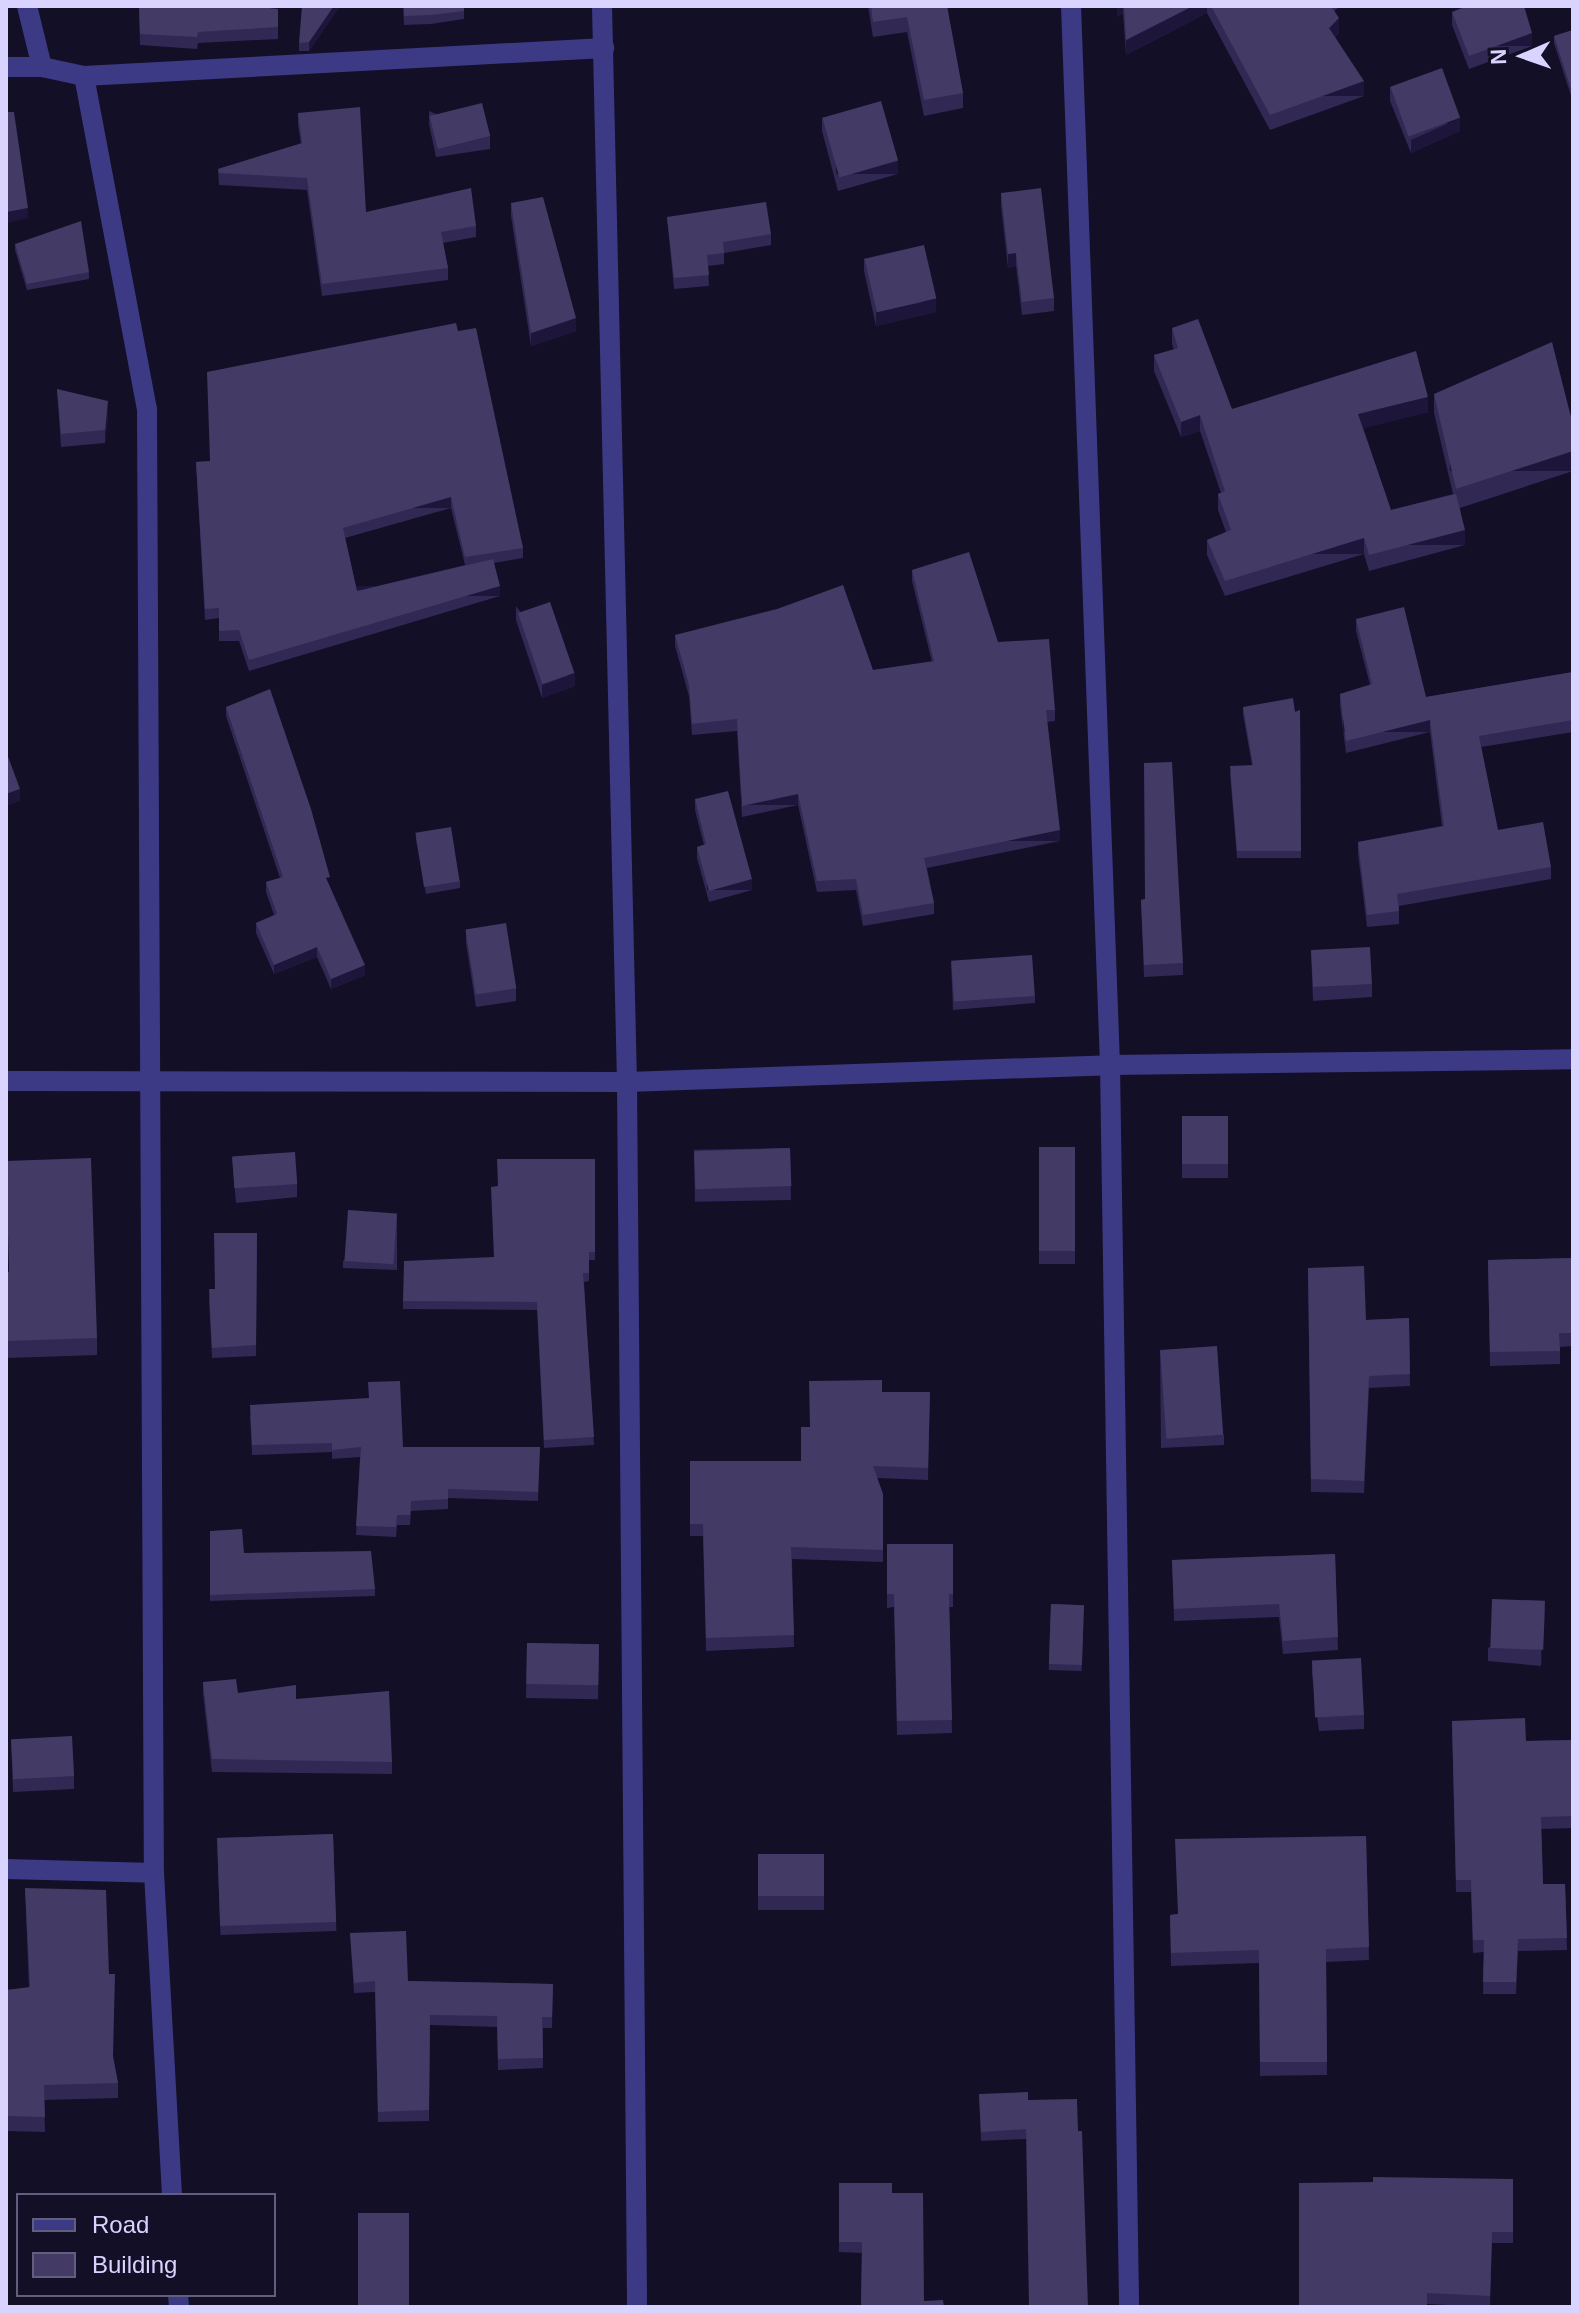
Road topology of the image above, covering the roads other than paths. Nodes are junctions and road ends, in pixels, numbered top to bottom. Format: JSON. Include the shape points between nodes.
{"nodes":[{"id":1,"x":27,"y":6,"type":"edge"},
{"id":2,"x":602,"y":6,"type":"edge"},
{"id":3,"x":1071,"y":6,"type":"edge"},
{"id":4,"x":604,"y":48,"type":"junction"},
{"id":5,"x":6,"y":67,"type":"edge"},
{"id":6,"x":42,"y":67,"type":"junction"},
{"id":7,"x":84,"y":76,"type":"junction"},
{"id":8,"x":1573,"y":1059,"type":"edge"},
{"id":9,"x":1110,"y":1065,"type":"junction"},
{"id":10,"x":6,"y":1081,"type":"edge"},
{"id":11,"x":627,"y":1082,"type":"junction"},
{"id":12,"x":148,"y":1084,"type":"junction"},
{"id":13,"x":6,"y":1869,"type":"edge"},
{"id":14,"x":154,"y":1873,"type":"junction"},
{"id":15,"x":172,"y":2193,"type":"edge"},
{"id":16,"x":637,"y":2307,"type":"edge"},
{"id":17,"x":1129,"y":2307,"type":"edge"}],
"edges":[{"from":1,"to":6,"type":"street"},
{"from":2,"to":4,"type":"street"},
{"from":3,"to":9,"type":"street"},
{"from":4,"to":7,"type":"street"},
{"from":4,"to":11,"type":"street"},
{"from":5,"to":6,"type":"street"},
{"from":6,"to":7,"type":"street"},
{"from":7,"to":12,"type":"street","via":[[147,409]]},
{"from":8,"to":9,"type":"street"},
{"from":9,"to":11,"type":"street"},
{"from":9,"to":17,"type":"street"},
{"from":10,"to":12,"type":"street"},
{"from":11,"to":12,"type":"street"},
{"from":11,"to":16,"type":"street"},
{"from":12,"to":14,"type":"street"},
{"from":13,"to":14,"type":"street"},
{"from":14,"to":15,"type":"street"}]}
